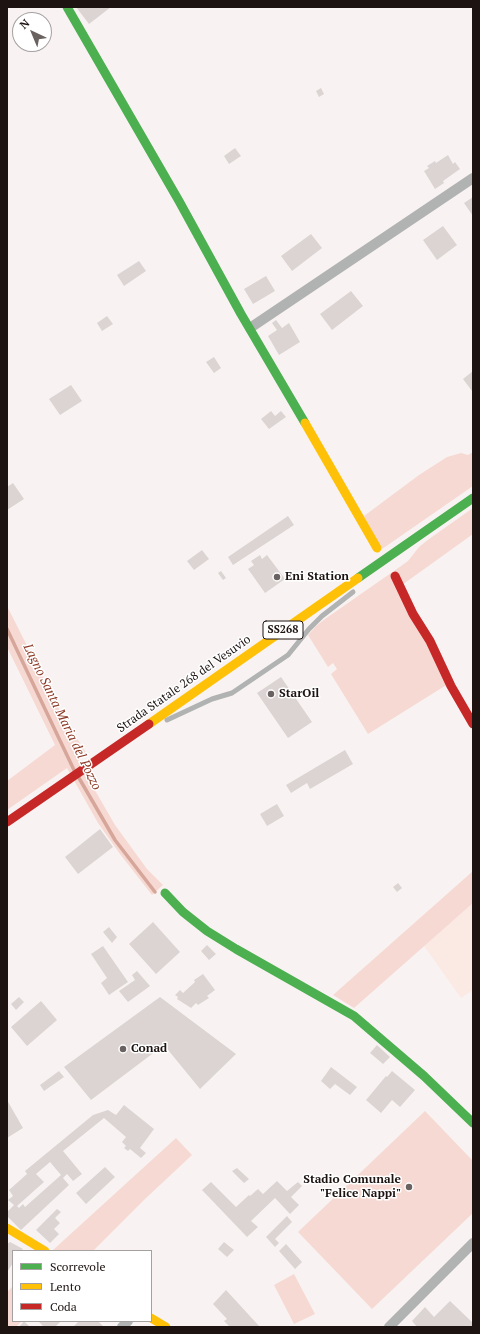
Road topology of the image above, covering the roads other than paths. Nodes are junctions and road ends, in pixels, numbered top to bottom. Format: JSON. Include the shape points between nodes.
{"nodes":[{"id":1,"x":67,"y":7,"type":"edge"},
{"id":2,"x":473,"y":178,"type":"edge"},
{"id":3,"x":250,"y":328,"type":"junction"},
{"id":4,"x":473,"y":498,"type":"edge"},
{"id":5,"x":377,"y":548,"type":"dead end"},
{"id":6,"x":398,"y":550,"type":"junction"},
{"id":7,"x":376,"y":573,"type":"dead end"},
{"id":8,"x":395,"y":576,"type":"dead end"},
{"id":9,"x":357,"y":588,"type":"dead end"},
{"id":10,"x":473,"y":724,"type":"edge"},
{"id":11,"x":131,"y":736,"type":"junction"},
{"id":12,"x":7,"y":822,"type":"edge"},
{"id":13,"x":165,"y":893,"type":"dead end"},
{"id":14,"x":473,"y":1123,"type":"edge"},
{"id":15,"x":7,"y":1228,"type":"edge"},
{"id":16,"x":473,"y":1243,"type":"edge"},
{"id":17,"x":43,"y":1250,"type":"edge"},
{"id":18,"x":152,"y":1319,"type":"edge"},
{"id":19,"x":166,"y":1327,"type":"edge"},
{"id":20,"x":389,"y":1327,"type":"edge"}],
"edges":[{"from":1,"to":3,"type":"main road"},
{"from":2,"to":3,"type":"street"},
{"from":3,"to":5,"type":"main road"},
{"from":4,"to":6,"type":"main road","name":"Strada Statale 268 del Vesuvio","number":"SS268"},
{"from":6,"to":7,"type":"lane"},
{"from":6,"to":11,"type":"main road","name":"Strada Statale 268 del Vesuvio","number":"SS268"},
{"from":8,"to":10,"type":"main road"},
{"from":9,"to":11,"type":"lane","via":[[322,616],[288,655],[232,693],[197,705]]},
{"from":11,"to":12,"type":"main road","name":"Strada Statale 268 del Vesuvio","number":"SS268"},
{"from":13,"to":14,"type":"main road","via":[[183,912],[207,931],[354,1016],[424,1076]]},
{"from":15,"to":17,"type":"main road"},
{"from":16,"to":20,"type":"street"},
{"from":18,"to":19,"type":"main road"}]}
